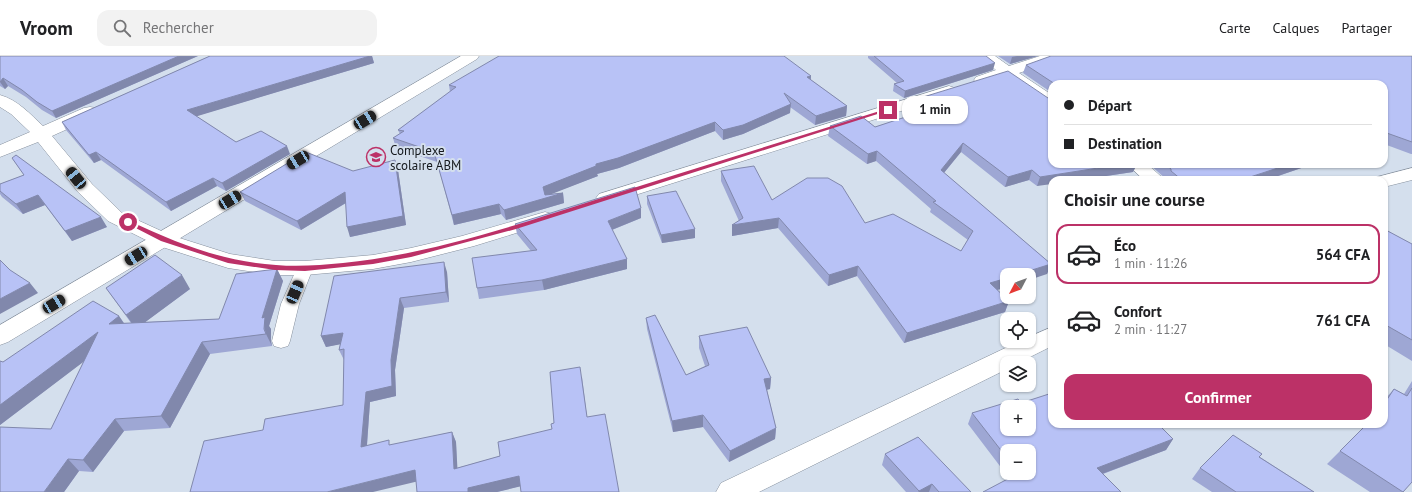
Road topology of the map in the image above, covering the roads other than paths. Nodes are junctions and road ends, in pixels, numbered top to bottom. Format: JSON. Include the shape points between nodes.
{"nodes":[{"id":1,"x":472,"y":56,"type":"edge"},
{"id":2,"x":985,"y":56,"type":"edge"},
{"id":3,"x":1055,"y":56,"type":"edge"},
{"id":4,"x":1008,"y":72,"type":"junction"},
{"id":5,"x":0,"y":100,"type":"edge"},
{"id":6,"x":1048,"y":100,"type":"edge"},
{"id":7,"x":106,"y":105,"type":"edge"},
{"id":8,"x":41,"y":134,"type":"junction"},
{"id":9,"x":0,"y":152,"type":"edge"},
{"id":10,"x":1141,"y":168,"type":"edge"},
{"id":11,"x":1412,"y":174,"type":"edge"},
{"id":12,"x":1151,"y":176,"type":"edge"},
{"id":13,"x":1388,"y":180,"type":"edge"},
{"id":14,"x":590,"y":204,"type":"edge"},
{"id":15,"x":559,"y":213,"type":"edge"},
{"id":16,"x":163,"y":240,"type":"junction"},
{"id":17,"x":305,"y":268,"type":"junction"},
{"id":18,"x":0,"y":336,"type":"edge"},
{"id":19,"x":1048,"y":338,"type":"edge"},
{"id":20,"x":281,"y":341,"type":"dead end"},
{"id":21,"x":731,"y":492,"type":"edge"}],
"edges":[{"from":1,"to":16,"type":"street"},
{"from":2,"to":4,"type":"street"},
{"from":3,"to":4,"type":"street"},
{"from":4,"to":6,"type":"street"},
{"from":4,"to":14,"type":"street"},
{"from":5,"to":8,"type":"street","via":[[17,110]]},
{"from":7,"to":8,"type":"street"},
{"from":8,"to":9,"type":"street"},
{"from":8,"to":16,"type":"street","via":[[85,188],[116,217]]},
{"from":10,"to":12,"type":"street"},
{"from":11,"to":13,"type":"street"},
{"from":15,"to":17,"type":"street","via":[[411,255],[373,262]]},
{"from":16,"to":17,"type":"street","via":[[228,261],[275,268]]},
{"from":16,"to":18,"type":"street"},
{"from":17,"to":20,"type":"lane","via":[[290,304]]},
{"from":19,"to":21,"type":"street"}]}
